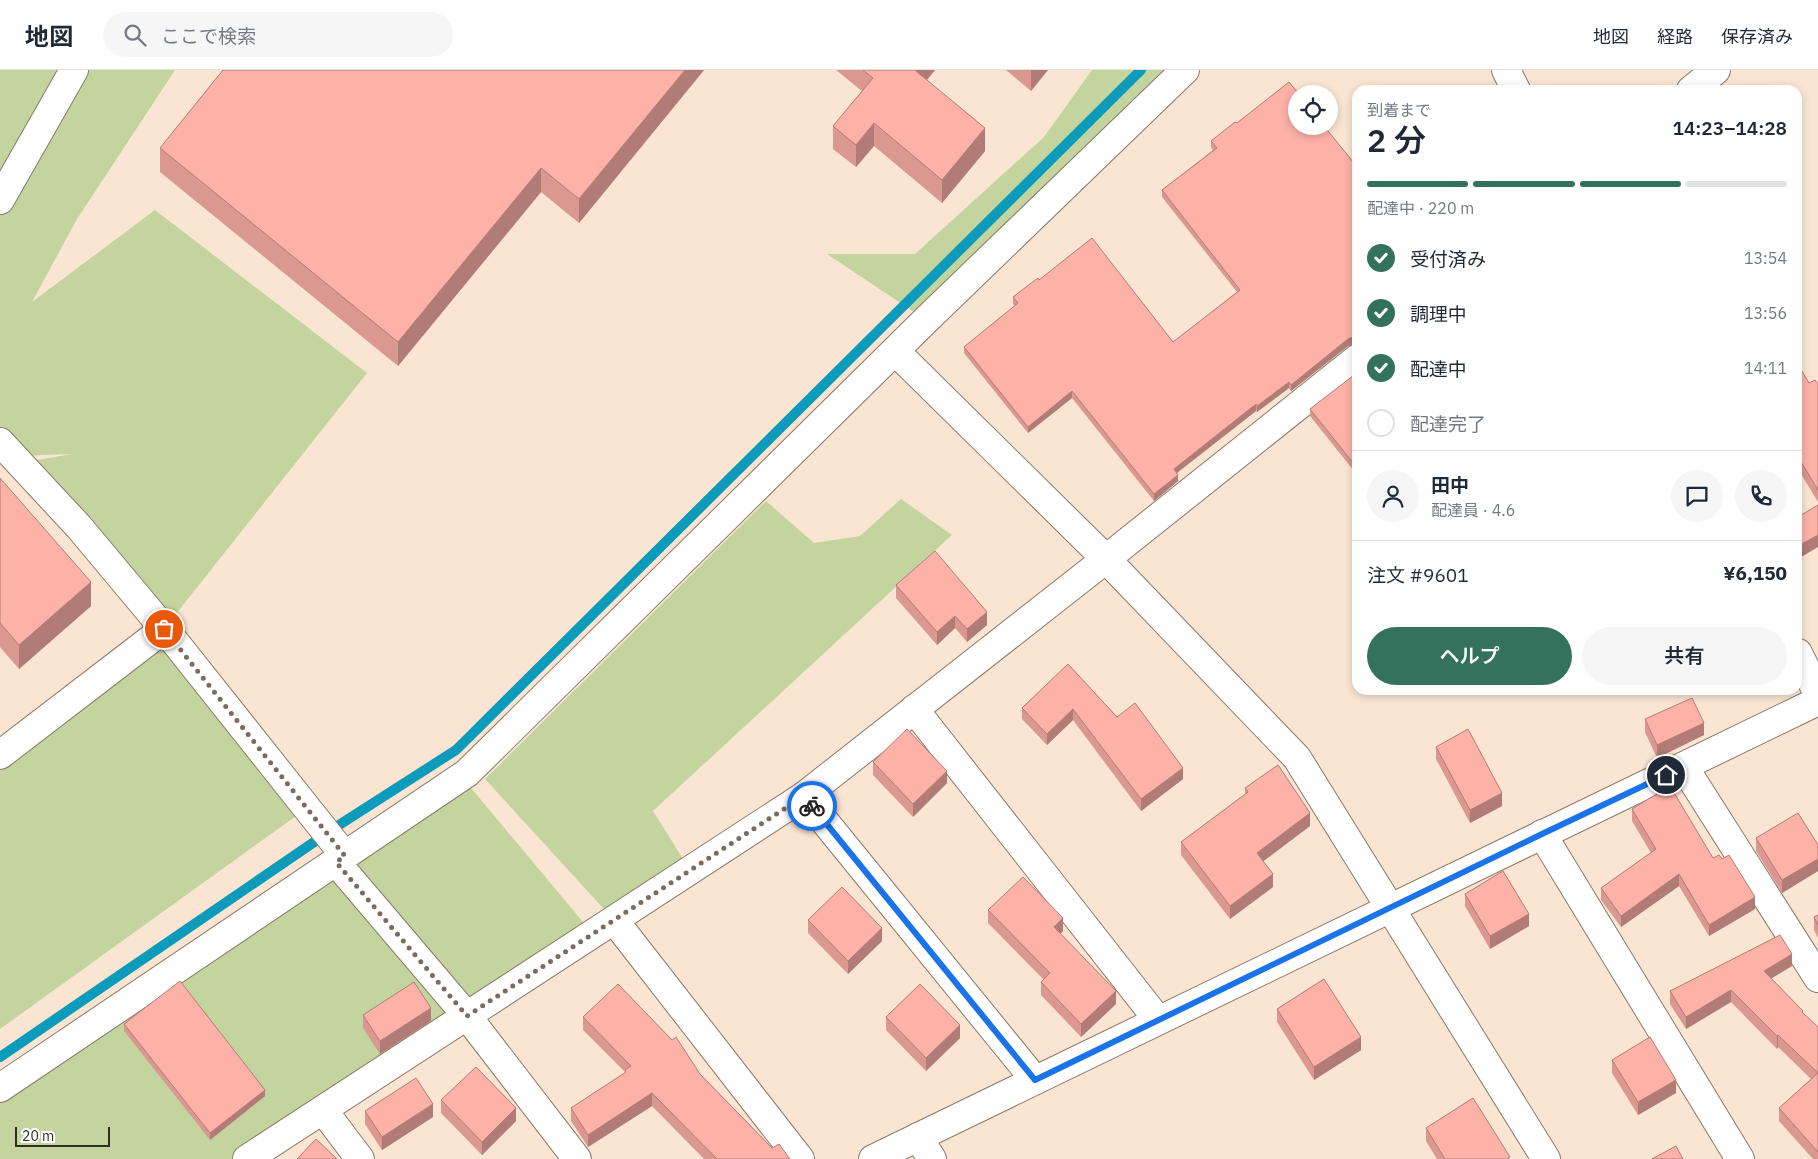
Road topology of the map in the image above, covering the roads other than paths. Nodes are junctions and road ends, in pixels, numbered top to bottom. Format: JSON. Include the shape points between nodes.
{"nodes":[{"id":1,"x":74,"y":70,"type":"edge"},
{"id":2,"x":1185,"y":70,"type":"edge"},
{"id":3,"x":1506,"y":70,"type":"edge"},
{"id":4,"x":1716,"y":70,"type":"edge"},
{"id":5,"x":1514,"y":85,"type":"edge"},
{"id":6,"x":1697,"y":85,"type":"edge"},
{"id":7,"x":0,"y":200,"type":"edge"},
{"id":8,"x":894,"y":351,"type":"junction"},
{"id":9,"x":1352,"y":363,"type":"edge"},
{"id":10,"x":0,"y":442,"type":"edge"},
{"id":11,"x":1106,"y":559,"type":"junction"},
{"id":12,"x":164,"y":629,"type":"junction"},
{"id":13,"x":1802,"y":661,"type":"edge"},
{"id":14,"x":1818,"y":694,"type":"edge"},
{"id":15,"x":1818,"y":701,"type":"edge"},
{"id":16,"x":914,"y":709,"type":"junction"},
{"id":17,"x":0,"y":754,"type":"edge"},
{"id":18,"x":1684,"y":767,"type":"junction"},
{"id":19,"x":804,"y":796,"type":"junction"},
{"id":20,"x":1542,"y":834,"type":"junction"},
{"id":21,"x":340,"y":859,"type":"junction"},
{"id":22,"x":1390,"y":907,"type":"junction"},
{"id":23,"x":614,"y":920,"type":"junction"},
{"id":24,"x":1818,"y":978,"type":"edge"},
{"id":25,"x":467,"y":1016,"type":"junction"},
{"id":26,"x":1158,"y":1020,"type":"junction"},
{"id":27,"x":1035,"y":1080,"type":"junction"},
{"id":28,"x":0,"y":1088,"type":"edge"},
{"id":29,"x":323,"y":1110,"type":"junction"},
{"id":30,"x":925,"y":1148,"type":"edge"},
{"id":31,"x":247,"y":1159,"type":"edge"},
{"id":32,"x":360,"y":1159,"type":"edge"},
{"id":33,"x":577,"y":1159,"type":"edge"},
{"id":34,"x":800,"y":1159,"type":"edge"},
{"id":35,"x":873,"y":1159,"type":"edge"},
{"id":36,"x":1546,"y":1159,"type":"edge"},
{"id":37,"x":1740,"y":1159,"type":"edge"}],
"edges":[{"from":1,"to":7,"type":"street"},
{"from":2,"to":8,"type":"street"},
{"from":3,"to":5,"type":"street"},
{"from":4,"to":6,"type":"street"},
{"from":8,"to":11,"type":"street"},
{"from":8,"to":21,"type":"street","via":[[467,772]]},
{"from":9,"to":11,"type":"street"},
{"from":10,"to":12,"type":"street","via":[[79,527]]},
{"from":11,"to":16,"type":"street"},
{"from":11,"to":22,"type":"street","via":[[1297,758]]},
{"from":12,"to":17,"type":"street"},
{"from":12,"to":21,"type":"street"},
{"from":13,"to":14,"type":"street"},
{"from":15,"to":18,"type":"street"},
{"from":16,"to":19,"type":"street"},
{"from":16,"to":26,"type":"street"},
{"from":18,"to":20,"type":"street"},
{"from":18,"to":24,"type":"street"},
{"from":19,"to":23,"type":"street"},
{"from":19,"to":27,"type":"street"},
{"from":20,"to":22,"type":"street"},
{"from":20,"to":37,"type":"street"},
{"from":21,"to":25,"type":"street"},
{"from":21,"to":28,"type":"street"},
{"from":22,"to":26,"type":"street"},
{"from":22,"to":36,"type":"street"},
{"from":23,"to":25,"type":"street"},
{"from":23,"to":34,"type":"street"},
{"from":25,"to":29,"type":"street"},
{"from":25,"to":33,"type":"street"},
{"from":26,"to":27,"type":"street"},
{"from":27,"to":30,"type":"street"},
{"from":29,"to":31,"type":"street"},
{"from":29,"to":32,"type":"street"},
{"from":30,"to":35,"type":"street"}]}
